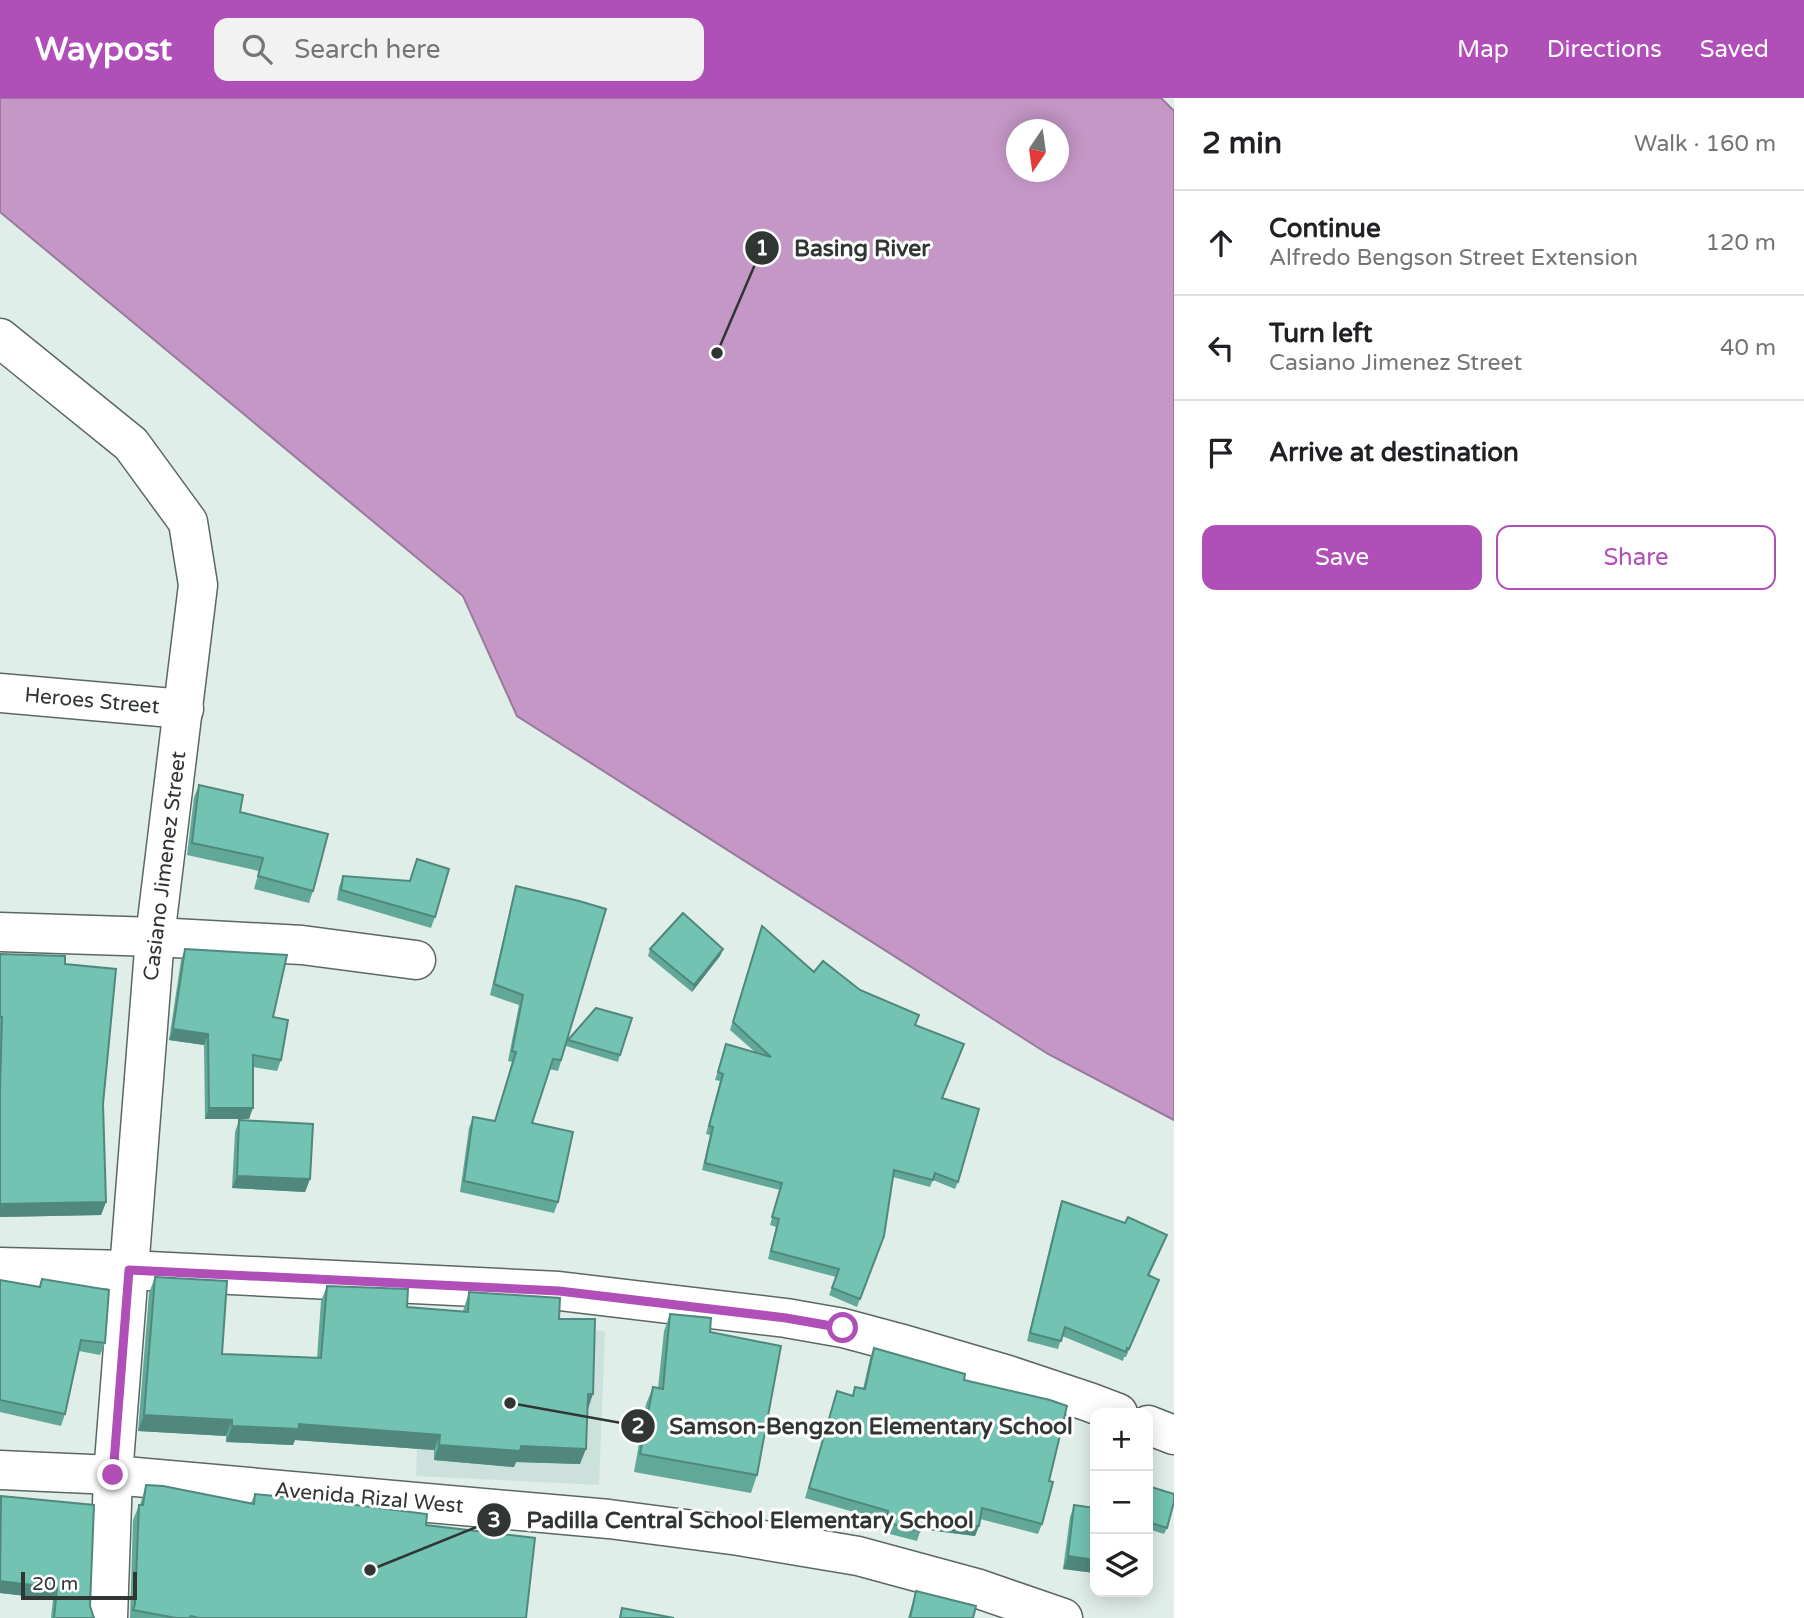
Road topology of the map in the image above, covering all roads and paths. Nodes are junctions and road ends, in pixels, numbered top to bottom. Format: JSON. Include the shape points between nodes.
{"nodes":[{"id":1,"x":0,"y":338,"type":"edge"},
{"id":2,"x":0,"y":693,"type":"edge"},
{"id":3,"x":184,"y":709,"type":"junction"},
{"id":4,"x":0,"y":932,"type":"edge"},
{"id":5,"x":155,"y":937,"type":"junction"},
{"id":6,"x":416,"y":960,"type":"dead end"},
{"id":7,"x":0,"y":1267,"type":"edge"},
{"id":8,"x":129,"y":1270,"type":"junction"},
{"id":9,"x":1105,"y":1408,"type":"edge"},
{"id":10,"x":1153,"y":1427,"type":"edge"},
{"id":11,"x":1174,"y":1436,"type":"edge"},
{"id":12,"x":0,"y":1470,"type":"edge"},
{"id":13,"x":113,"y":1475,"type":"junction"},
{"id":14,"x":108,"y":1618,"type":"edge"},
{"id":15,"x":1063,"y":1618,"type":"edge"}],
"edges":[{"from":1,"to":3,"type":"street","name":"Casiano Jimenez Street","via":[[131,444],[188,522],[198,585]]},
{"from":2,"to":3,"type":"street","name":"Heroes Street"},
{"from":3,"to":5,"type":"street","name":"Casiano Jimenez Street"},
{"from":4,"to":5,"type":"street"},
{"from":5,"to":6,"type":"street","via":[[302,944]]},
{"from":5,"to":8,"type":"street","name":"Casiano Jimenez Street"},
{"from":7,"to":8,"type":"street"},
{"from":8,"to":9,"type":"street","via":[[559,1291],[786,1318],[911,1347]]},
{"from":8,"to":13,"type":"street","name":"Casiano Jimenez Street"},
{"from":10,"to":11,"type":"street"},
{"from":12,"to":13,"type":"street","name":"Avenida Rizal West"},
{"from":13,"to":14,"type":"street","name":"Casiano Jimenez Street"},
{"from":13,"to":15,"type":"street","name":"Avenida Rizal West","via":[[609,1519],[739,1536],[858,1556],[976,1588]]}]}
